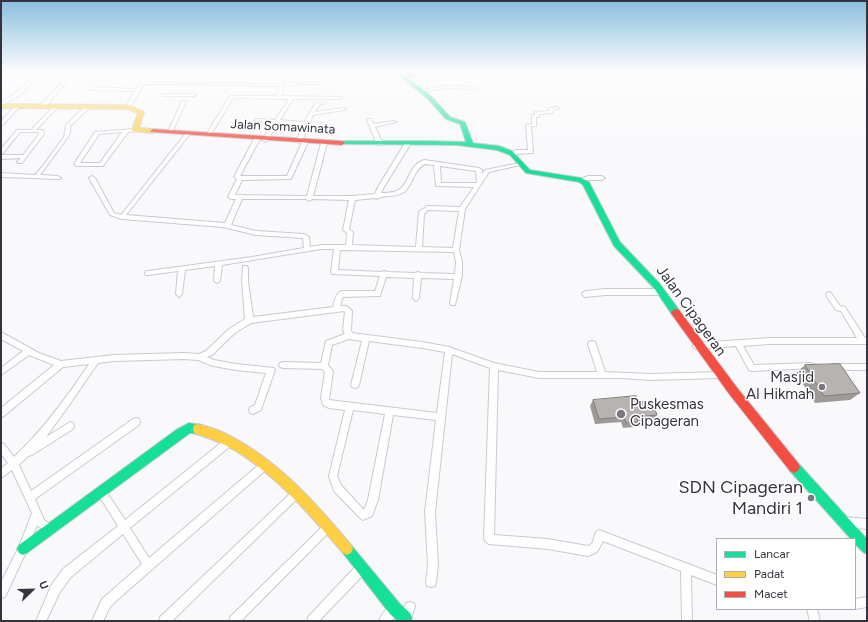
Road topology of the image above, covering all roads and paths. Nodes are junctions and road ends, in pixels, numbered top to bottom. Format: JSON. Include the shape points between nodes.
{"nodes":[{"id":1,"x":47,"y":101,"type":"edge"},
{"id":2,"x":132,"y":101,"type":"edge"},
{"id":3,"x":229,"y":101,"type":"edge"},
{"id":4,"x":290,"y":101,"type":"edge"},
{"id":5,"x":433,"y":101,"type":"edge"},
{"id":6,"x":184,"y":102,"type":"dead end"},
{"id":7,"x":322,"y":104,"type":"dead end"},
{"id":8,"x":1,"y":106,"type":"edge"},
{"id":9,"x":18,"y":106,"type":"junction"},
{"id":10,"x":42,"y":107,"type":"junction"},
{"id":11,"x":56,"y":107,"type":"junction"},
{"id":12,"x":88,"y":107,"type":"junction"},
{"id":13,"x":128,"y":107,"type":"junction"},
{"id":14,"x":557,"y":108,"type":"dead end"},
{"id":15,"x":344,"y":109,"type":"dead end"},
{"id":16,"x":311,"y":114,"type":"junction"},
{"id":17,"x":257,"y":120,"type":"dead end"},
{"id":18,"x":369,"y":120,"type":"dead end"},
{"id":19,"x":277,"y":122,"type":"junction"},
{"id":20,"x":394,"y":122,"type":"dead end"},
{"id":21,"x":1,"y":124,"type":"edge"},
{"id":22,"x":306,"y":124,"type":"junction"},
{"id":23,"x":372,"y":126,"type":"junction"},
{"id":24,"x":32,"y":131,"type":"junction"},
{"id":25,"x":131,"y":131,"type":"junction"},
{"id":26,"x":170,"y":132,"type":"junction"},
{"id":27,"x":188,"y":134,"type":"junction"},
{"id":28,"x":208,"y":135,"type":"junction"},
{"id":29,"x":261,"y":139,"type":"junction"},
{"id":30,"x":302,"y":142,"type":"junction"},
{"id":31,"x":324,"y":143,"type":"junction"},
{"id":32,"x":408,"y":143,"type":"junction"},
{"id":33,"x":380,"y":144,"type":"junction"},
{"id":34,"x":470,"y":144,"type":"junction"},
{"id":35,"x":1,"y":152,"type":"edge"},
{"id":36,"x":513,"y":154,"type":"junction"},
{"id":37,"x":25,"y":156,"type":"junction"},
{"id":38,"x":1,"y":157,"type":"edge"},
{"id":39,"x":20,"y":162,"type":"dead end"},
{"id":40,"x":518,"y":164,"type":"junction"},
{"id":41,"x":437,"y":165,"type":"junction"},
{"id":42,"x":1,"y":175,"type":"edge"},
{"id":43,"x":36,"y":177,"type":"junction"},
{"id":44,"x":58,"y":178,"type":"dead end"},
{"id":45,"x":92,"y":178,"type":"dead end"},
{"id":46,"x":240,"y":178,"type":"junction"},
{"id":47,"x":602,"y":178,"type":"dead end"},
{"id":48,"x":582,"y":180,"type":"junction"},
{"id":49,"x":479,"y":184,"type":"junction"},
{"id":50,"x":240,"y":197,"type":"junction"},
{"id":51,"x":377,"y":197,"type":"junction"},
{"id":52,"x":352,"y":198,"type":"junction"},
{"id":53,"x":309,"y":199,"type":"junction"},
{"id":54,"x":462,"y":210,"type":"junction"},
{"id":55,"x":122,"y":217,"type":"junction"},
{"id":56,"x":227,"y":226,"type":"junction"},
{"id":57,"x":337,"y":247,"type":"junction"},
{"id":58,"x":348,"y":248,"type":"junction"},
{"id":59,"x":307,"y":249,"type":"junction"},
{"id":60,"x":419,"y":249,"type":"junction"},
{"id":61,"x":456,"y":250,"type":"junction"},
{"id":62,"x":219,"y":264,"type":"junction"},
{"id":63,"x":246,"y":268,"type":"dead end"},
{"id":64,"x":182,"y":269,"type":"junction"},
{"id":65,"x":148,"y":273,"type":"dead end"},
{"id":66,"x":384,"y":273,"type":"junction"},
{"id":67,"x":418,"y":274,"type":"junction"},
{"id":68,"x":457,"y":277,"type":"junction"},
{"id":69,"x":217,"y":281,"type":"dead end"},
{"id":70,"x":660,"y":292,"type":"junction"},
{"id":71,"x":179,"y":294,"type":"dead end"},
{"id":72,"x":585,"y":294,"type":"dead end"},
{"id":73,"x":829,"y":295,"type":"dead end"},
{"id":74,"x":416,"y":298,"type":"dead end"},
{"id":75,"x":453,"y":303,"type":"dead end"},
{"id":76,"x":336,"y":309,"type":"junction"},
{"id":77,"x":249,"y":320,"type":"junction"},
{"id":78,"x":1,"y":335,"type":"edge"},
{"id":79,"x":349,"y":336,"type":"junction"},
{"id":80,"x":366,"y":338,"type":"junction"},
{"id":81,"x":865,"y":341,"type":"edge"},
{"id":82,"x":738,"y":343,"type":"junction"},
{"id":83,"x":592,"y":344,"type":"dead end"},
{"id":84,"x":697,"y":346,"type":"junction"},
{"id":85,"x":449,"y":350,"type":"junction"},
{"id":86,"x":29,"y":351,"type":"junction"},
{"id":87,"x":199,"y":357,"type":"junction"},
{"id":88,"x":96,"y":360,"type":"junction"},
{"id":89,"x":61,"y":364,"type":"junction"},
{"id":90,"x":283,"y":365,"type":"dead end"},
{"id":91,"x":324,"y":366,"type":"junction"},
{"id":92,"x":494,"y":366,"type":"junction"},
{"id":93,"x":867,"y":367,"type":"edge"},
{"id":94,"x":2,"y":370,"type":"edge"},
{"id":95,"x":602,"y":375,"type":"junction"},
{"id":96,"x":721,"y":375,"type":"junction"},
{"id":97,"x":355,"y":385,"type":"dead end"},
{"id":98,"x":350,"y":407,"type":"junction"},
{"id":99,"x":253,"y":410,"type":"dead end"},
{"id":100,"x":390,"y":412,"type":"junction"},
{"id":101,"x":1,"y":414,"type":"edge"},
{"id":102,"x":442,"y":417,"type":"junction"},
{"id":103,"x":136,"y":422,"type":"dead end"},
{"id":104,"x":70,"y":426,"type":"dead end"},
{"id":105,"x":230,"y":441,"type":"junction"},
{"id":106,"x":1,"y":447,"type":"edge"},
{"id":107,"x":24,"y":455,"type":"junction"},
{"id":108,"x":14,"y":464,"type":"junction"},
{"id":109,"x":265,"y":465,"type":"junction"},
{"id":110,"x":1,"y":474,"type":"edge"},
{"id":111,"x":101,"y":491,"type":"junction"},
{"id":112,"x":296,"y":494,"type":"junction"},
{"id":113,"x":30,"y":497,"type":"junction"},
{"id":114,"x":36,"y":514,"type":"junction"},
{"id":115,"x":844,"y":522,"type":"junction"},
{"id":116,"x":867,"y":524,"type":"edge"},
{"id":117,"x":123,"y":527,"type":"junction"},
{"id":118,"x":50,"y":528,"type":"junction"},
{"id":119,"x":327,"y":528,"type":"junction"},
{"id":120,"x":856,"y":536,"type":"junction"},
{"id":121,"x":867,"y":537,"type":"edge"},
{"id":122,"x":867,"y":548,"type":"edge"},
{"id":123,"x":23,"y":549,"type":"junction"},
{"id":124,"x":148,"y":565,"type":"junction"},
{"id":125,"x":361,"y":569,"type":"junction"},
{"id":126,"x":686,"y":570,"type":"junction"},
{"id":127,"x":716,"y":580,"type":"edge"},
{"id":128,"x":431,"y":582,"type":"dead end"},
{"id":129,"x":1,"y":593,"type":"edge"},
{"id":130,"x":410,"y":608,"type":"dead end"},
{"id":131,"x":395,"y":609,"type":"junction"},
{"id":132,"x":812,"y":610,"type":"edge"},
{"id":133,"x":405,"y":620,"type":"edge"},
{"id":134,"x":41,"y":621,"type":"edge"},
{"id":135,"x":97,"y":621,"type":"edge"},
{"id":136,"x":164,"y":621,"type":"edge"},
{"id":137,"x":234,"y":621,"type":"edge"},
{"id":138,"x":312,"y":621,"type":"edge"},
{"id":139,"x":384,"y":621,"type":"edge"},
{"id":140,"x":687,"y":621,"type":"edge"},
{"id":141,"x":815,"y":621,"type":"edge"}],
"edges":[{"from":1,"to":10,"type":"street"},
{"from":2,"to":13,"type":"street"},
{"from":3,"to":28,"type":"street"},
{"from":4,"to":19,"type":"street"},
{"from":5,"to":34,"type":"street","via":[[448,118],[463,123]]},
{"from":6,"to":26,"type":"street"},
{"from":7,"to":16,"type":"street","via":[[317,104]]},
{"from":8,"to":9,"type":"street"},
{"from":9,"to":10,"type":"street"},
{"from":9,"to":21,"type":"street"},
{"from":10,"to":11,"type":"street"},
{"from":11,"to":12,"type":"street"},
{"from":11,"to":24,"type":"street"},
{"from":12,"to":13,"type":"street"},
{"from":12,"to":43,"type":"street","via":[[68,126],[66,137]]},
{"from":13,"to":25,"type":"street","via":[[141,112]]},
{"from":14,"to":36,"type":"street","via":[[551,109],[551,112],[537,113],[537,116],[534,116],[534,125],[528,125],[531,152]]},
{"from":15,"to":16,"type":"street"},
{"from":16,"to":22,"type":"street"},
{"from":17,"to":19,"type":"street"},
{"from":18,"to":23,"type":"street"},
{"from":19,"to":22,"type":"street"},
{"from":19,"to":29,"type":"street"},
{"from":20,"to":23,"type":"street"},
{"from":22,"to":30,"type":"street"},
{"from":23,"to":33,"type":"street"},
{"from":24,"to":35,"type":"street","via":[[19,131]]},
{"from":24,"to":37,"type":"street","via":[[42,133]]},
{"from":25,"to":25,"type":"street","via":[[101,165],[77,164],[97,133]]},
{"from":25,"to":26,"type":"street","name":"Jalan Somawinata"},
{"from":26,"to":27,"type":"street","name":"Jalan Somawinata"},
{"from":27,"to":28,"type":"street","name":"Jalan Somawinata"},
{"from":27,"to":55,"type":"street"},
{"from":28,"to":29,"type":"street","name":"Jalan Somawinata"},
{"from":29,"to":30,"type":"street","name":"Jalan Somawinata"},
{"from":29,"to":46,"type":"street","via":[[241,169],[237,177]]},
{"from":30,"to":31,"type":"street","name":"Jalan Somawinata"},
{"from":30,"to":46,"type":"street","via":[[289,178]]},
{"from":31,"to":33,"type":"street","name":"Jalan Somawinata"},
{"from":31,"to":53,"type":"street"},
{"from":32,"to":33,"type":"street","name":"Jalan Somawinata"},
{"from":32,"to":34,"type":"street","name":"Jalan Somawinata"},
{"from":32,"to":51,"type":"street"},
{"from":34,"to":36,"type":"street","via":[[503,149]]},
{"from":36,"to":40,"type":"street"},
{"from":37,"to":38,"type":"street"},
{"from":37,"to":39,"type":"street"},
{"from":40,"to":48,"type":"street","via":[[528,172]]},
{"from":40,"to":49,"type":"street","via":[[487,171]]},
{"from":41,"to":49,"type":"street","via":[[479,170]]},
{"from":41,"to":49,"type":"street","via":[[438,186]]},
{"from":41,"to":51,"type":"street","via":[[420,163],[403,190]]},
{"from":42,"to":43,"type":"street"},
{"from":43,"to":44,"type":"street"},
{"from":45,"to":55,"type":"street","via":[[112,214]]},
{"from":46,"to":50,"type":"street","via":[[231,197]]},
{"from":47,"to":48,"type":"street"},
{"from":48,"to":70,"type":"street","name":"Jalan Cipageran","via":[[590,190],[617,244],[644,271]]},
{"from":49,"to":54,"type":"street"},
{"from":50,"to":53,"type":"street"},
{"from":50,"to":56,"type":"street"},
{"from":51,"to":52,"type":"street"},
{"from":52,"to":53,"type":"street"},
{"from":52,"to":58,"type":"street","via":[[346,230],[350,232]]},
{"from":54,"to":60,"type":"street","via":[[423,210]]},
{"from":54,"to":61,"type":"street"},
{"from":55,"to":56,"type":"street"},
{"from":56,"to":59,"type":"street","via":[[256,233],[304,236]]},
{"from":57,"to":58,"type":"street"},
{"from":57,"to":59,"type":"street"},
{"from":57,"to":66,"type":"street","via":[[334,272]]},
{"from":58,"to":60,"type":"street"},
{"from":59,"to":62,"type":"street"},
{"from":60,"to":61,"type":"street"},
{"from":61,"to":68,"type":"street","via":[[459,256]]},
{"from":62,"to":64,"type":"street"},
{"from":62,"to":69,"type":"street"},
{"from":63,"to":77,"type":"street","via":[[244,281],[250,311]]},
{"from":64,"to":65,"type":"street"},
{"from":64,"to":71,"type":"street"},
{"from":66,"to":67,"type":"street"},
{"from":66,"to":76,"type":"street","via":[[378,294],[341,294]]},
{"from":67,"to":68,"type":"street"},
{"from":67,"to":74,"type":"street"},
{"from":68,"to":75,"type":"street"},
{"from":70,"to":72,"type":"street"},
{"from":70,"to":84,"type":"street","name":"Jalan Cipageran"},
{"from":73,"to":81,"type":"street","via":[[838,308],[843,309]]},
{"from":76,"to":77,"type":"street"},
{"from":76,"to":79,"type":"street","via":[[345,308],[349,311]]},
{"from":77,"to":87,"type":"street","via":[[232,331],[209,353]]},
{"from":78,"to":86,"type":"street"},
{"from":79,"to":80,"type":"street"},
{"from":79,"to":91,"type":"street","via":[[330,343]]},
{"from":80,"to":85,"type":"street"},
{"from":80,"to":97,"type":"street"},
{"from":81,"to":82,"type":"street"},
{"from":82,"to":84,"type":"street"},
{"from":82,"to":93,"type":"street","via":[[752,368]]},
{"from":83,"to":95,"type":"street"},
{"from":84,"to":96,"type":"street","name":"Jalan Cipageran"},
{"from":85,"to":92,"type":"street"},
{"from":85,"to":102,"type":"street"},
{"from":86,"to":89,"type":"street"},
{"from":86,"to":94,"type":"street"},
{"from":87,"to":88,"type":"street","via":[[150,356]]},
{"from":87,"to":99,"type":"street","via":[[213,363],[271,370],[258,407]]},
{"from":88,"to":89,"type":"street"},
{"from":88,"to":107,"type":"street"},
{"from":89,"to":101,"type":"street"},
{"from":90,"to":91,"type":"street"},
{"from":91,"to":98,"type":"street","via":[[330,371],[326,402]]},
{"from":92,"to":95,"type":"street","via":[[539,374]]},
{"from":92,"to":126,"type":"street","via":[[489,538],[588,551],[594,549],[599,535]]},
{"from":95,"to":96,"type":"street"},
{"from":96,"to":115,"type":"street","name":"Jalan Cipageran","via":[[766,434]]},
{"from":98,"to":100,"type":"street"},
{"from":98,"to":100,"type":"street","via":[[333,476],[337,488],[353,507],[366,516],[373,500]]},
{"from":100,"to":102,"type":"street"},
{"from":102,"to":128,"type":"street","via":[[430,512],[430,546],[434,569]]},
{"from":103,"to":113,"type":"street"},
{"from":104,"to":107,"type":"street"},
{"from":105,"to":109,"type":"street"},
{"from":105,"to":111,"type":"street","via":[[194,428],[187,429]]},
{"from":105,"to":117,"type":"street"},
{"from":106,"to":108,"type":"street"},
{"from":107,"to":108,"type":"street"},
{"from":108,"to":110,"type":"street"},
{"from":108,"to":113,"type":"street"},
{"from":109,"to":112,"type":"street"},
{"from":109,"to":124,"type":"street"},
{"from":111,"to":117,"type":"street"},
{"from":111,"to":118,"type":"street"},
{"from":112,"to":119,"type":"street"},
{"from":112,"to":136,"type":"street"},
{"from":113,"to":114,"type":"street"},
{"from":114,"to":118,"type":"street","via":[[41,523]]},
{"from":114,"to":123,"type":"street"},
{"from":115,"to":116,"type":"street"},
{"from":115,"to":120,"type":"street","name":"Jalan Cipageran"},
{"from":117,"to":124,"type":"street"},
{"from":117,"to":134,"type":"street","via":[[61,579]]},
{"from":118,"to":123,"type":"street"},
{"from":119,"to":125,"type":"street"},
{"from":119,"to":137,"type":"street"},
{"from":120,"to":121,"type":"street"},
{"from":120,"to":122,"type":"street","name":"Jalan Cipageran"},
{"from":123,"to":129,"type":"street"},
{"from":124,"to":135,"type":"street","via":[[106,602]]},
{"from":125,"to":131,"type":"street"},
{"from":125,"to":138,"type":"street"},
{"from":126,"to":127,"type":"street"},
{"from":126,"to":140,"type":"street"},
{"from":130,"to":133,"type":"street"},
{"from":131,"to":133,"type":"street"},
{"from":131,"to":139,"type":"street"},
{"from":132,"to":141,"type":"street"}]}
